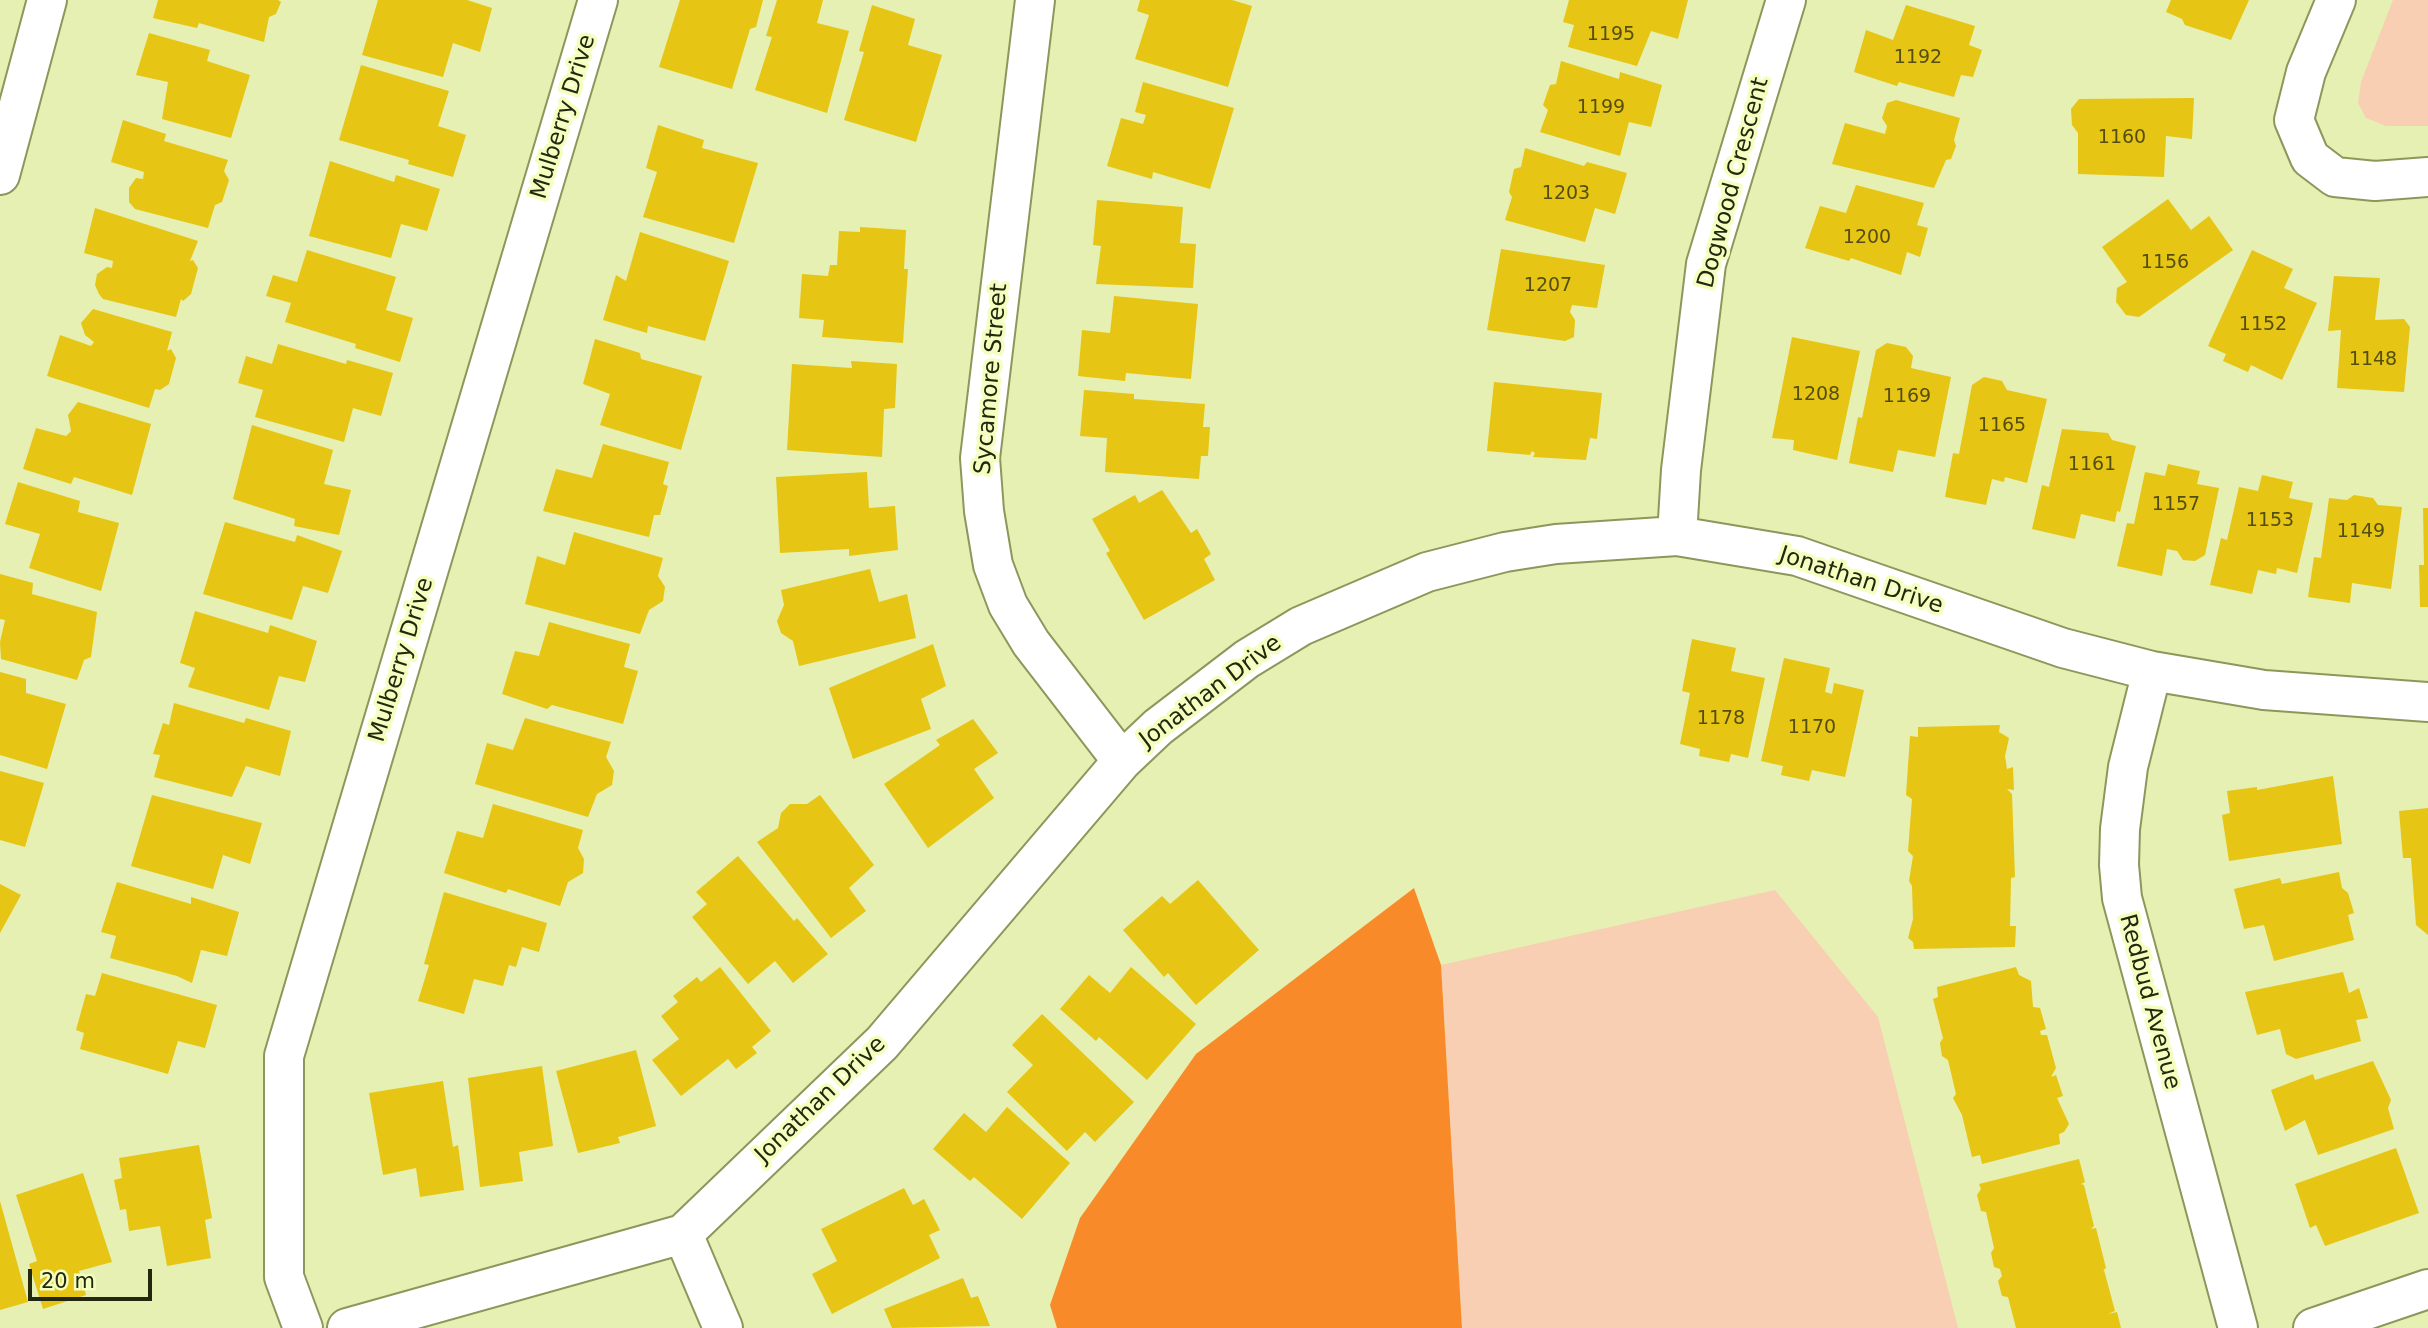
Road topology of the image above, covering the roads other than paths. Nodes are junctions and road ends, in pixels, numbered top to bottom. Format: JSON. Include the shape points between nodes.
{"nodes":[{"id":1,"x":47,"y":0,"type":"edge"},
{"id":2,"x":598,"y":0,"type":"edge"},
{"id":3,"x":1035,"y":0,"type":"edge"},
{"id":4,"x":1786,"y":0,"type":"edge"},
{"id":5,"x":2336,"y":0,"type":"edge"},
{"id":6,"x":0,"y":175,"type":"edge"},
{"id":7,"x":2428,"y":177,"type":"edge"},
{"id":8,"x":1677,"y":536,"type":"junction"},
{"id":9,"x":2152,"y":671,"type":"junction"},
{"id":10,"x":2428,"y":702,"type":"edge"},
{"id":11,"x":1122,"y":761,"type":"junction"},
{"id":12,"x":682,"y":1234,"type":"junction"},
{"id":13,"x":2428,"y":1289,"type":"edge"},
{"id":14,"x":303,"y":1328,"type":"edge"},
{"id":15,"x":347,"y":1328,"type":"edge"},
{"id":16,"x":723,"y":1328,"type":"edge"},
{"id":17,"x":2238,"y":1328,"type":"edge"},
{"id":18,"x":2313,"y":1328,"type":"edge"}],
"edges":[{"from":1,"to":6,"type":"street"},
{"from":2,"to":14,"type":"street","name":"Mulberry Drive","via":[[284,1056],[284,1277]]},
{"from":3,"to":11,"type":"street","name":"Sycamore Street","via":[[979,458],[984,512],[993,565],[1008,605],[1031,643]]},
{"from":4,"to":8,"type":"street","name":"Dogwood Crescent","via":[[1706,264]]},
{"from":5,"to":7,"type":"street","via":[[2306,72],[2294,120],[2310,158],[2335,177],[2375,181]]},
{"from":8,"to":9,"type":"street","name":"Jonathan Drive","via":[[1797,556],[2063,648]]},
{"from":8,"to":11,"type":"street","name":"Jonathan Drive","via":[[1556,544],[1427,572],[1301,626],[1247,659],[1158,727]]},
{"from":9,"to":10,"type":"street","name":"Jonathan Drive","via":[[2264,690]]},
{"from":9,"to":17,"type":"street","name":"Redbud Avenue","via":[[2128,767],[2119,865],[2122,898]]},
{"from":11,"to":12,"type":"street","name":"Jonathan Drive","via":[[882,1043]]},
{"from":12,"to":15,"type":"street","name":"Jonathan Drive"},
{"from":12,"to":16,"type":"street"},
{"from":13,"to":18,"type":"street"}]}
